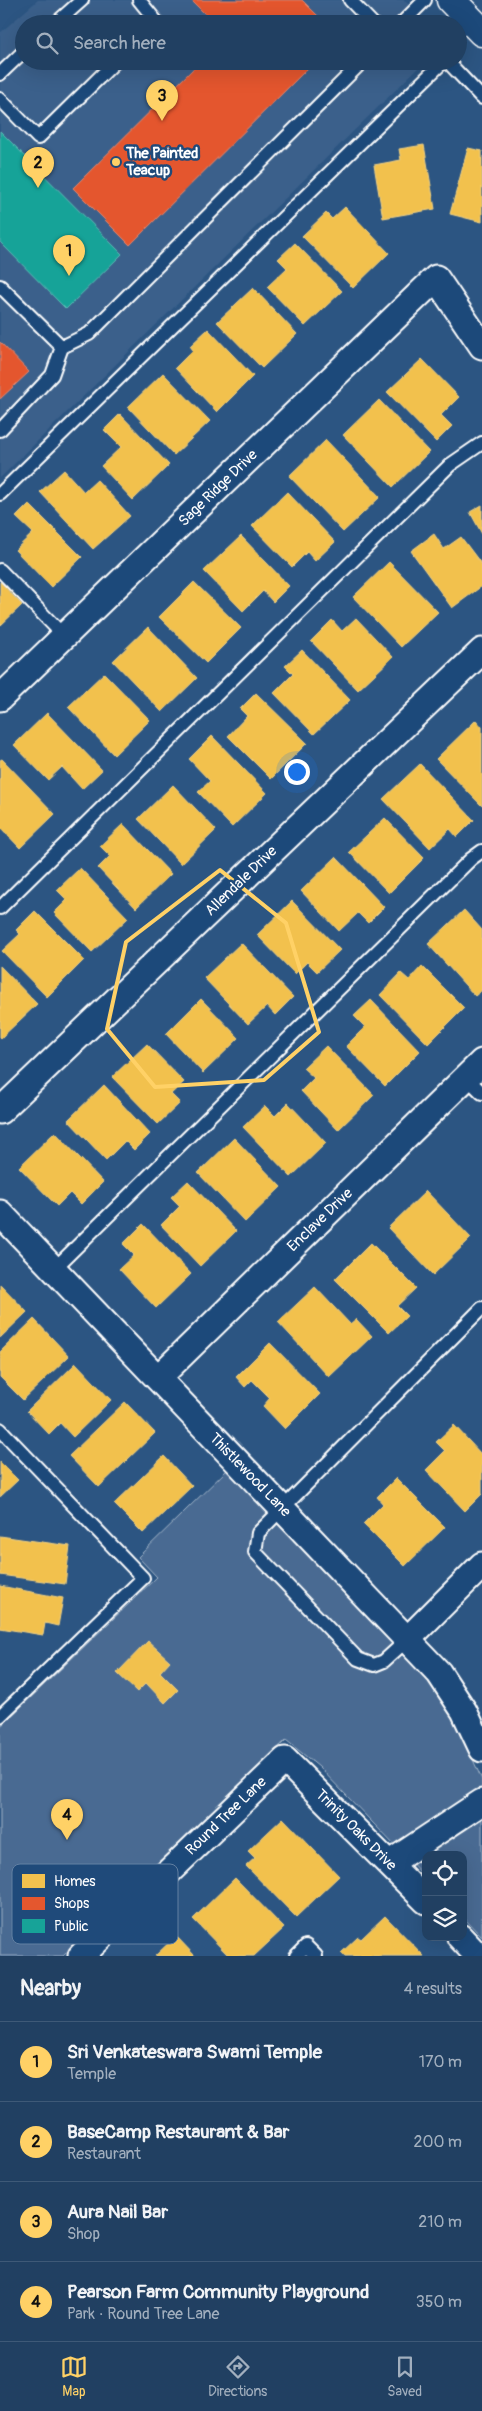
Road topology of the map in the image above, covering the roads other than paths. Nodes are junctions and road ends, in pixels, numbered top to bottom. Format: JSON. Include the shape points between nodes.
{"nodes":[{"id":1,"x":82,"y":0,"type":"edge"},
{"id":2,"x":139,"y":0,"type":"edge"},
{"id":3,"x":350,"y":0,"type":"edge"},
{"id":4,"x":425,"y":0,"type":"edge"},
{"id":5,"x":451,"y":0,"type":"edge"},
{"id":6,"x":65,"y":15,"type":"edge"},
{"id":7,"x":151,"y":15,"type":"edge"},
{"id":8,"x":364,"y":15,"type":"edge"},
{"id":9,"x":410,"y":15,"type":"edge"},
{"id":10,"x":466,"y":15,"type":"edge"},
{"id":11,"x":467,"y":17,"type":"edge"},
{"id":12,"x":482,"y":32,"type":"edge"},
{"id":13,"x":15,"y":59,"type":"edge"},
{"id":14,"x":107,"y":70,"type":"edge"},
{"id":15,"x":354,"y":70,"type":"edge"},
{"id":16,"x":437,"y":70,"type":"edge"},
{"id":17,"x":455,"y":70,"type":"edge"},
{"id":18,"x":0,"y":74,"type":"edge"},
{"id":19,"x":482,"y":98,"type":"edge"},
{"id":20,"x":0,"y":99,"type":"edge"},
{"id":21,"x":0,"y":286,"type":"edge"},
{"id":22,"x":482,"y":346,"type":"edge"},
{"id":23,"x":62,"y":347,"type":"junction"},
{"id":24,"x":0,"y":430,"type":"edge"},
{"id":25,"x":482,"y":443,"type":"edge"},
{"id":26,"x":0,"y":494,"type":"edge"},
{"id":27,"x":0,"y":570,"type":"edge"},
{"id":28,"x":64,"y":636,"type":"junction"},
{"id":29,"x":480,"y":658,"type":"edge"},
{"id":30,"x":0,"y":698,"type":"edge"},
{"id":31,"x":482,"y":850,"type":"edge"},
{"id":32,"x":0,"y":908,"type":"edge"},
{"id":33,"x":477,"y":1077,"type":"edge"},
{"id":34,"x":0,"y":1111,"type":"edge"},
{"id":35,"x":0,"y":1213,"type":"edge"},
{"id":36,"x":54,"y":1269,"type":"junction"},
{"id":37,"x":482,"y":1308,"type":"edge"},
{"id":38,"x":158,"y":1378,"type":"junction"},
{"id":39,"x":0,"y":1429,"type":"edge"},
{"id":40,"x":282,"y":1509,"type":"junction"},
{"id":41,"x":482,"y":1565,"type":"edge"},
{"id":42,"x":407,"y":1640,"type":"junction"},
{"id":43,"x":0,"y":1716,"type":"edge"},
{"id":44,"x":482,"y":1749,"type":"edge"},
{"id":45,"x":285,"y":1760,"type":"joint"},
{"id":46,"x":482,"y":1802,"type":"edge"},
{"id":47,"x":390,"y":1863,"type":"junction"},
{"id":48,"x":177,"y":1864,"type":"edge"},
{"id":49,"x":422,"y":1897,"type":"edge"},
{"id":50,"x":464,"y":1941,"type":"edge"},
{"id":51,"x":93,"y":1944,"type":"edge"},
{"id":52,"x":81,"y":1956,"type":"edge"},
{"id":53,"x":296,"y":1956,"type":"edge"},
{"id":54,"x":316,"y":1956,"type":"edge"},
{"id":55,"x":478,"y":1956,"type":"edge"}],
"edges":[{"from":1,"to":6,"type":"lane"},
{"from":2,"to":7,"type":"lane"},
{"from":3,"to":8,"type":"lane"},
{"from":4,"to":9,"type":"lane"},
{"from":5,"to":10,"type":"main road"},
{"from":11,"to":12,"type":"main road"},
{"from":13,"to":18,"type":"lane"},
{"from":14,"to":20,"type":"lane","via":[[38,138]]},
{"from":15,"to":23,"type":"lane","via":[[89,334]]},
{"from":16,"to":26,"type":"lane"},
{"from":17,"to":19,"type":"lane"},
{"from":21,"to":23,"type":"lane"},
{"from":22,"to":28,"type":"street","name":"Sage Ridge Drive","via":[[436,278]]},
{"from":23,"to":24,"type":"lane","via":[[52,375]]},
{"from":25,"to":32,"type":"lane","via":[[450,466]]},
{"from":27,"to":28,"type":"lane"},
{"from":28,"to":30,"type":"street","name":"Sage Ridge Drive"},
{"from":29,"to":34,"type":"street","name":"Allendale Drive"},
{"from":31,"to":36,"type":"lane"},
{"from":33,"to":38,"type":"street","name":"Enclave Drive"},
{"from":35,"to":36,"type":"street","name":"Thistlewood Lane"},
{"from":36,"to":38,"type":"street","name":"Thistlewood Lane"},
{"from":37,"to":40,"type":"lane"},
{"from":38,"to":40,"type":"street","name":"Thistlewood Lane"},
{"from":39,"to":43,"type":"lane","via":[[143,1578]]},
{"from":40,"to":42,"type":"street","name":"Thistlewood Lane"},
{"from":40,"to":42,"type":"lane","via":[[258,1533],[255,1552],[358,1659],[374,1665],[384,1661]]},
{"from":41,"to":42,"type":"street"},
{"from":42,"to":44,"type":"street","name":"Thistlewood Lane","via":[[439,1673],[464,1711]]},
{"from":45,"to":47,"type":"street","name":"Trinity Oaks Drive"},
{"from":45,"to":48,"type":"street","name":"Round Tree Lane"},
{"from":46,"to":47,"type":"street"},
{"from":47,"to":49,"type":"street","name":"Trinity Oaks Drive"},
{"from":50,"to":55,"type":"street"},
{"from":51,"to":52,"type":"street","name":"Round Tree Lane"},
{"from":53,"to":54,"type":"lane","via":[[306,1946]]}]}
